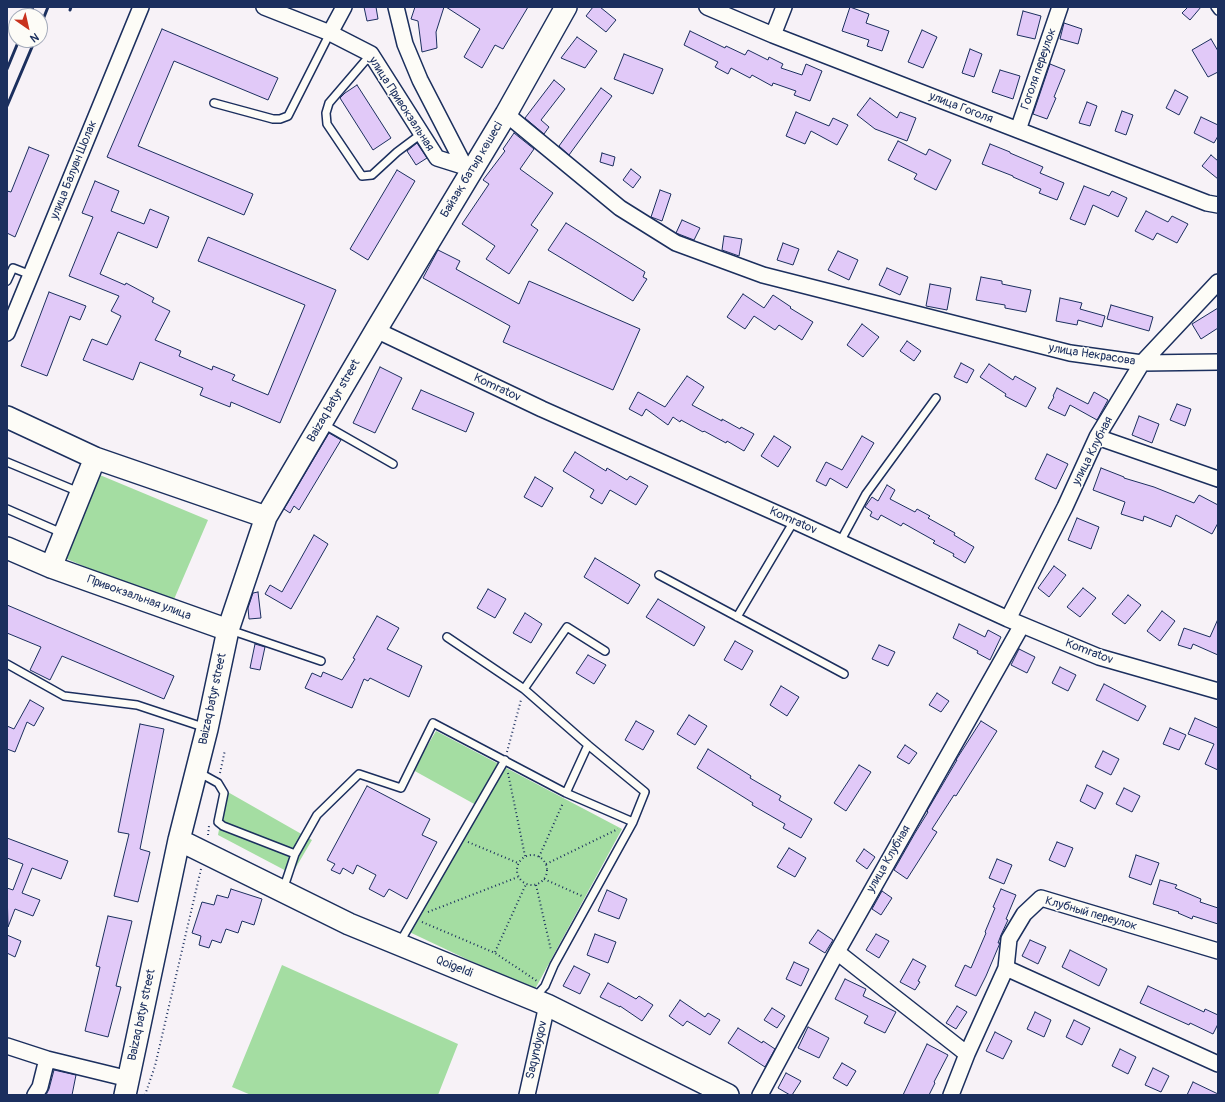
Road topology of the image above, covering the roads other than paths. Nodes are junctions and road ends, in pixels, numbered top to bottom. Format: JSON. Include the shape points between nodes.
{"nodes":[{"id":1,"x":141,"y":7,"type":"edge"},
{"id":2,"x":264,"y":7,"type":"edge"},
{"id":3,"x":344,"y":7,"type":"edge"},
{"id":4,"x":396,"y":7,"type":"edge"},
{"id":5,"x":566,"y":7,"type":"edge"},
{"id":6,"x":707,"y":7,"type":"edge"},
{"id":7,"x":784,"y":7,"type":"edge"},
{"id":8,"x":1060,"y":7,"type":"edge"},
{"id":9,"x":1215,"y":7,"type":"edge"},
{"id":10,"x":1218,"y":12,"type":"edge"},
{"id":11,"x":330,"y":33,"type":"junction"},
{"id":12,"x":773,"y":36,"type":"junction"},
{"id":13,"x":371,"y":54,"type":"junction"},
{"id":14,"x":214,"y":103,"type":"dead end"},
{"id":15,"x":506,"y":114,"type":"junction"},
{"id":16,"x":1018,"y":130,"type":"junction"},
{"id":17,"x":421,"y":134,"type":"junction"},
{"id":18,"x":469,"y":168,"type":"junction"},
{"id":19,"x":1218,"y":205,"type":"edge"},
{"id":20,"x":31,"y":275,"type":"junction"},
{"id":21,"x":7,"y":281,"type":"edge"},
{"id":22,"x":1218,"y":282,"type":"edge"},
{"id":23,"x":376,"y":330,"type":"junction"},
{"id":24,"x":7,"y":333,"type":"edge"},
{"id":25,"x":1218,"y":362,"type":"edge"},
{"id":26,"x":1142,"y":363,"type":"junction"},
{"id":27,"x":936,"y":398,"type":"dead end"},
{"id":28,"x":7,"y":417,"type":"edge"},
{"id":29,"x":321,"y":423,"type":"junction"},
{"id":30,"x":1097,"y":437,"type":"junction"},
{"id":31,"x":95,"y":458,"type":"junction"},
{"id":32,"x":7,"y":462,"type":"edge"},
{"id":33,"x":393,"y":464,"type":"dead end"},
{"id":34,"x":1218,"y":479,"type":"edge"},
{"id":35,"x":81,"y":493,"type":"junction"},
{"id":36,"x":7,"y":509,"type":"edge"},
{"id":37,"x":266,"y":517,"type":"junction"},
{"id":38,"x":794,"y":521,"type":"junction"},
{"id":39,"x":64,"y":534,"type":"junction"},
{"id":40,"x":840,"y":542,"type":"junction"},
{"id":41,"x":7,"y":548,"type":"edge"},
{"id":42,"x":51,"y":567,"type":"junction"},
{"id":43,"x":659,"y":575,"type":"dead end"},
{"id":44,"x":737,"y":617,"type":"junction"},
{"id":45,"x":1008,"y":619,"type":"junction"},
{"id":46,"x":1022,"y":624,"type":"junction"},
{"id":47,"x":228,"y":630,"type":"junction"},
{"id":48,"x":447,"y":637,"type":"dead end"},
{"id":49,"x":605,"y":651,"type":"dead end"},
{"id":50,"x":321,"y":661,"type":"dead end"},
{"id":51,"x":7,"y":664,"type":"edge"},
{"id":52,"x":844,"y":674,"type":"dead end"},
{"id":53,"x":524,"y":689,"type":"junction"},
{"id":54,"x":1218,"y":691,"type":"edge"},
{"id":55,"x":207,"y":729,"type":"junction"},
{"id":56,"x":588,"y":745,"type":"junction"},
{"id":57,"x":505,"y":760,"type":"junction"},
{"id":58,"x":196,"y":771,"type":"junction"},
{"id":59,"x":566,"y":793,"type":"junction"},
{"id":60,"x":633,"y":822,"type":"junction"},
{"id":61,"x":179,"y":840,"type":"junction"},
{"id":62,"x":295,"y":854,"type":"junction"},
{"id":63,"x":282,"y":891,"type":"junction"},
{"id":64,"x":399,"y":944,"type":"junction"},
{"id":65,"x":1218,"y":951,"type":"edge"},
{"id":66,"x":837,"y":952,"type":"junction"},
{"id":67,"x":1006,"y":968,"type":"junction"},
{"id":68,"x":542,"y":997,"type":"junction"},
{"id":69,"x":7,"y":1046,"type":"edge"},
{"id":70,"x":968,"y":1054,"type":"junction"},
{"id":71,"x":47,"y":1059,"type":"junction"},
{"id":72,"x":1218,"y":1064,"type":"edge"},
{"id":73,"x":127,"y":1087,"type":"edge"},
{"id":74,"x":35,"y":1095,"type":"edge"},
{"id":75,"x":527,"y":1095,"type":"edge"},
{"id":76,"x":728,"y":1095,"type":"edge"},
{"id":77,"x":760,"y":1095,"type":"edge"},
{"id":78,"x":951,"y":1095,"type":"edge"}],
"edges":[{"from":1,"to":20,"type":"street","name":"улица Балуан Шолак"},
{"from":2,"to":11,"type":"street","name":"улица Привокзальная"},
{"from":3,"to":11,"type":"street"},
{"from":4,"to":18,"type":"street","via":[[405,44],[420,80]]},
{"from":5,"to":15,"type":"street","name":"Байзақ батыр көшесі"},
{"from":6,"to":12,"type":"street","name":"улица Гоголя"},
{"from":7,"to":12,"type":"street"},
{"from":8,"to":16,"type":"street","name":"Гоголя переулок"},
{"from":9,"to":10,"type":"lane"},
{"from":11,"to":13,"type":"street","name":"улица Привокзальная"},
{"from":11,"to":14,"type":"lane","via":[[288,116],[273,119]]},
{"from":12,"to":16,"type":"street","name":"улица Гоголя"},
{"from":13,"to":17,"type":"street","name":"улица Привокзальная"},
{"from":13,"to":17,"type":"lane","via":[[329,103],[326,113],[327,124],[362,176],[372,175]]},
{"from":15,"to":18,"type":"street","name":"Байзақ батыр көшесі"},
{"from":15,"to":26,"type":"street","name":"улица Некрасова","via":[[620,208],[676,243],[764,275],[946,322],[1070,353]]},
{"from":16,"to":19,"type":"street","name":"улица Гоголя"},
{"from":17,"to":18,"type":"street","name":"улица Привокзальная","via":[[437,158]]},
{"from":18,"to":23,"type":"street","name":"Байзақ батыр көшесі"},
{"from":20,"to":21,"type":"lane","via":[[13,268]]},
{"from":20,"to":24,"type":"street","name":"улица Балуан Шолак"},
{"from":22,"to":26,"type":"street","name":"улица Клубная"},
{"from":23,"to":29,"type":"street","name":"Baizaq batyr street"},
{"from":23,"to":38,"type":"street","name":"Komratov","via":[[542,409]]},
{"from":25,"to":26,"type":"street","name":"улица Некрасова"},
{"from":26,"to":30,"type":"street","name":"улица Клубная"},
{"from":27,"to":40,"type":"lane","via":[[866,494]]},
{"from":28,"to":31,"type":"street"},
{"from":29,"to":33,"type":"lane"},
{"from":29,"to":37,"type":"street","name":"Baizaq batyr street"},
{"from":30,"to":34,"type":"street"},
{"from":30,"to":45,"type":"street","name":"улица Клубная","via":[[1065,507]]},
{"from":31,"to":35,"type":"street"},
{"from":31,"to":37,"type":"street"},
{"from":32,"to":35,"type":"lane"},
{"from":35,"to":39,"type":"street"},
{"from":36,"to":39,"type":"lane"},
{"from":37,"to":47,"type":"street","name":"Baizaq batyr street"},
{"from":38,"to":40,"type":"street","name":"Komratov"},
{"from":38,"to":44,"type":"lane"},
{"from":39,"to":42,"type":"street"},
{"from":40,"to":45,"type":"street","name":"Komratov"},
{"from":41,"to":42,"type":"street","name":"Привокзальная улица"},
{"from":42,"to":47,"type":"street","name":"Привокзальная улица"},
{"from":43,"to":44,"type":"lane"},
{"from":44,"to":52,"type":"lane"},
{"from":45,"to":46,"type":"street","name":"Komratov"},
{"from":46,"to":54,"type":"street","name":"Komratov","via":[[1099,657]]},
{"from":46,"to":66,"type":"street","name":"улица Клубная"},
{"from":47,"to":50,"type":"lane"},
{"from":47,"to":55,"type":"street","name":"Baizaq batyr street"},
{"from":48,"to":53,"type":"lane"},
{"from":49,"to":53,"type":"lane","via":[[567,627]]},
{"from":51,"to":55,"type":"lane","via":[[64,696],[137,705]]},
{"from":53,"to":56,"type":"lane"},
{"from":55,"to":58,"type":"street","name":"Baizaq batyr street"},
{"from":56,"to":59,"type":"lane"},
{"from":56,"to":60,"type":"lane","via":[[645,792]]},
{"from":57,"to":59,"type":"lane"},
{"from":57,"to":62,"type":"lane","via":[[433,723],[401,788],[359,774],[317,815]]},
{"from":57,"to":64,"type":"lane"},
{"from":58,"to":61,"type":"street","name":"Baizaq batyr street"},
{"from":58,"to":62,"type":"lane","via":[[218,783],[224,793],[218,822]]},
{"from":59,"to":60,"type":"lane"},
{"from":60,"to":68,"type":"lane","via":[[554,965]]},
{"from":61,"to":63,"type":"street","name":"Qoigeldi"},
{"from":61,"to":73,"type":"street","name":"Baizaq batyr street"},
{"from":62,"to":63,"type":"lane"},
{"from":63,"to":64,"type":"street","name":"Qoigeldi","via":[[349,924]]},
{"from":64,"to":68,"type":"street","name":"Qoigeldi"},
{"from":65,"to":67,"type":"street","name":"Клубный переулок","via":[[1041,898],[1024,914],[1009,939]]},
{"from":66,"to":70,"type":"street"},
{"from":66,"to":77,"type":"street","name":"улица Клубная"},
{"from":67,"to":70,"type":"street","name":"Клубный переулок"},
{"from":67,"to":72,"type":"street"},
{"from":68,"to":75,"type":"street","name":"Saqyndyqov"},
{"from":68,"to":76,"type":"street","name":"Qoigeldi"},
{"from":69,"to":71,"type":"street"},
{"from":70,"to":78,"type":"street","name":"Клубный переулок"},
{"from":71,"to":73,"type":"street"},
{"from":71,"to":74,"type":"street","via":[[40,1087]]}]}
